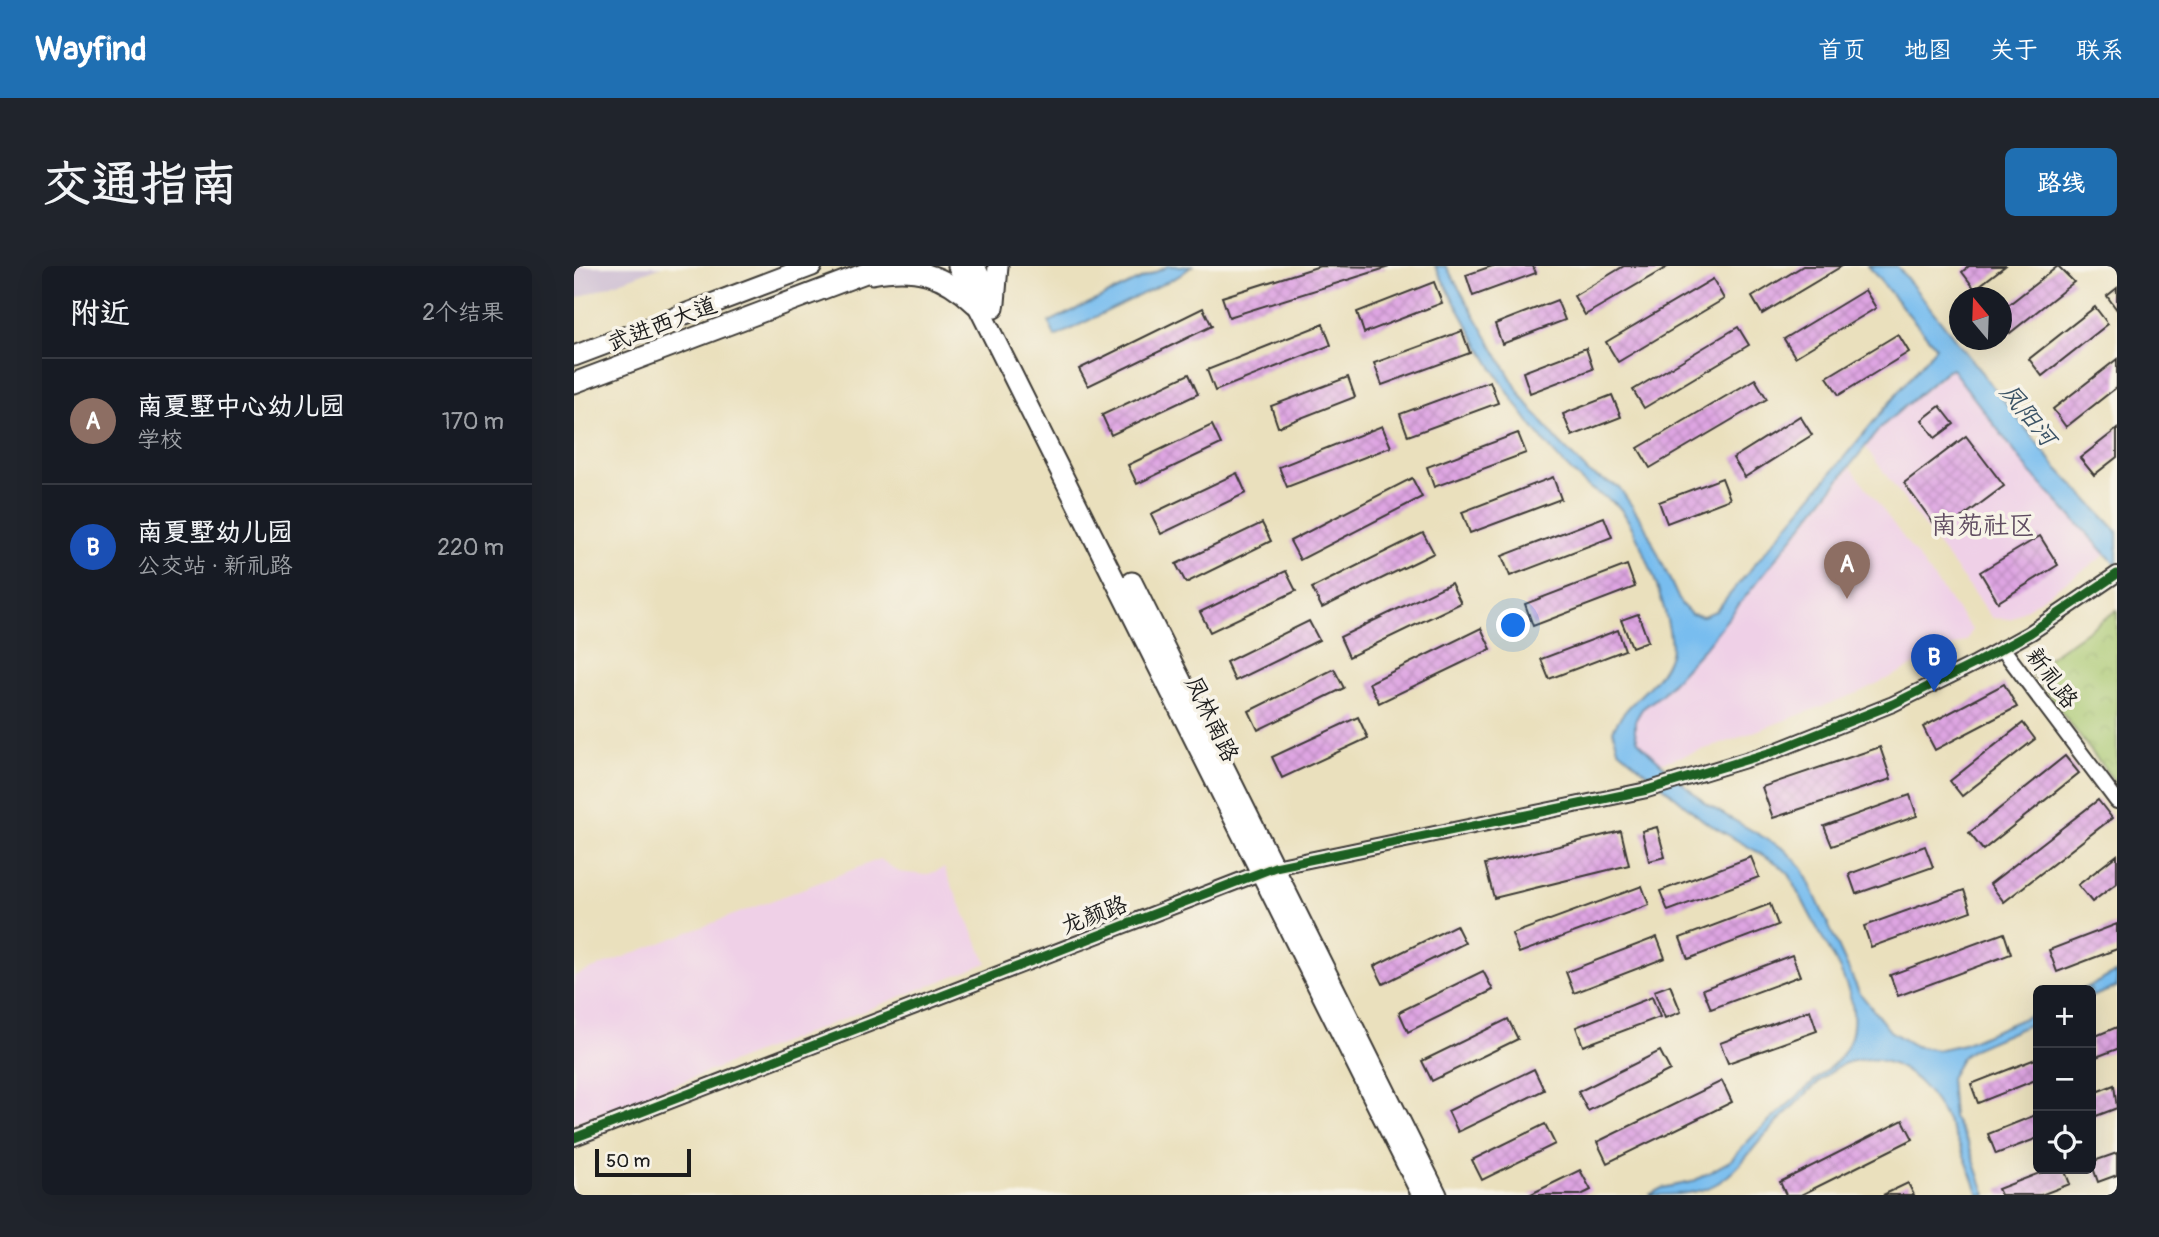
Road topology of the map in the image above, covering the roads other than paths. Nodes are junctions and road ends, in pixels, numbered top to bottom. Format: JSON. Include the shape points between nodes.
{"nodes":[{"id":1,"x":884,"y":266,"type":"edge"},
{"id":2,"x":958,"y":266,"type":"edge"},
{"id":3,"x":975,"y":266,"type":"edge"},
{"id":4,"x":998,"y":266,"type":"edge"},
{"id":5,"x":809,"y":267,"type":"edge"},
{"id":6,"x":850,"y":279,"type":"junction"},
{"id":7,"x":990,"y":314,"type":"junction"},
{"id":8,"x":574,"y":356,"type":"edge"},
{"id":9,"x":574,"y":383,"type":"edge"},
{"id":10,"x":2117,"y":574,"type":"edge"},
{"id":11,"x":2002,"y":648,"type":"junction"},
{"id":12,"x":2117,"y":801,"type":"edge"},
{"id":13,"x":1268,"y":869,"type":"junction"},
{"id":14,"x":574,"y":1138,"type":"edge"},
{"id":15,"x":1422,"y":1195,"type":"edge"},
{"id":16,"x":1437,"y":1195,"type":"edge"}],
"edges":[{"from":1,"to":6,"type":"main road","name":"武进西大道"},
{"from":2,"to":7,"type":"main road","name":"凤林南路"},
{"from":3,"to":7,"type":"main road","name":"凤林南路"},
{"from":4,"to":7,"type":"main road"},
{"from":5,"to":8,"type":"main road","name":"武进西大道"},
{"from":6,"to":7,"type":"main road","via":[[901,269],[941,278]]},
{"from":6,"to":9,"type":"main road","name":"武进西大道"},
{"from":7,"to":13,"type":"main road","name":"凤林南路"},
{"from":10,"to":11,"type":"street","name":"龙颜路"},
{"from":11,"to":12,"type":"street","name":"新礼路"},
{"from":11,"to":13,"type":"street","name":"龙颜路","via":[[1860,718],[1697,777]]},
{"from":13,"to":14,"type":"street","name":"龙颜路"},
{"from":13,"to":15,"type":"main road","name":"凤林南路"},
{"from":13,"to":16,"type":"main road","name":"凤林南路"}]}
